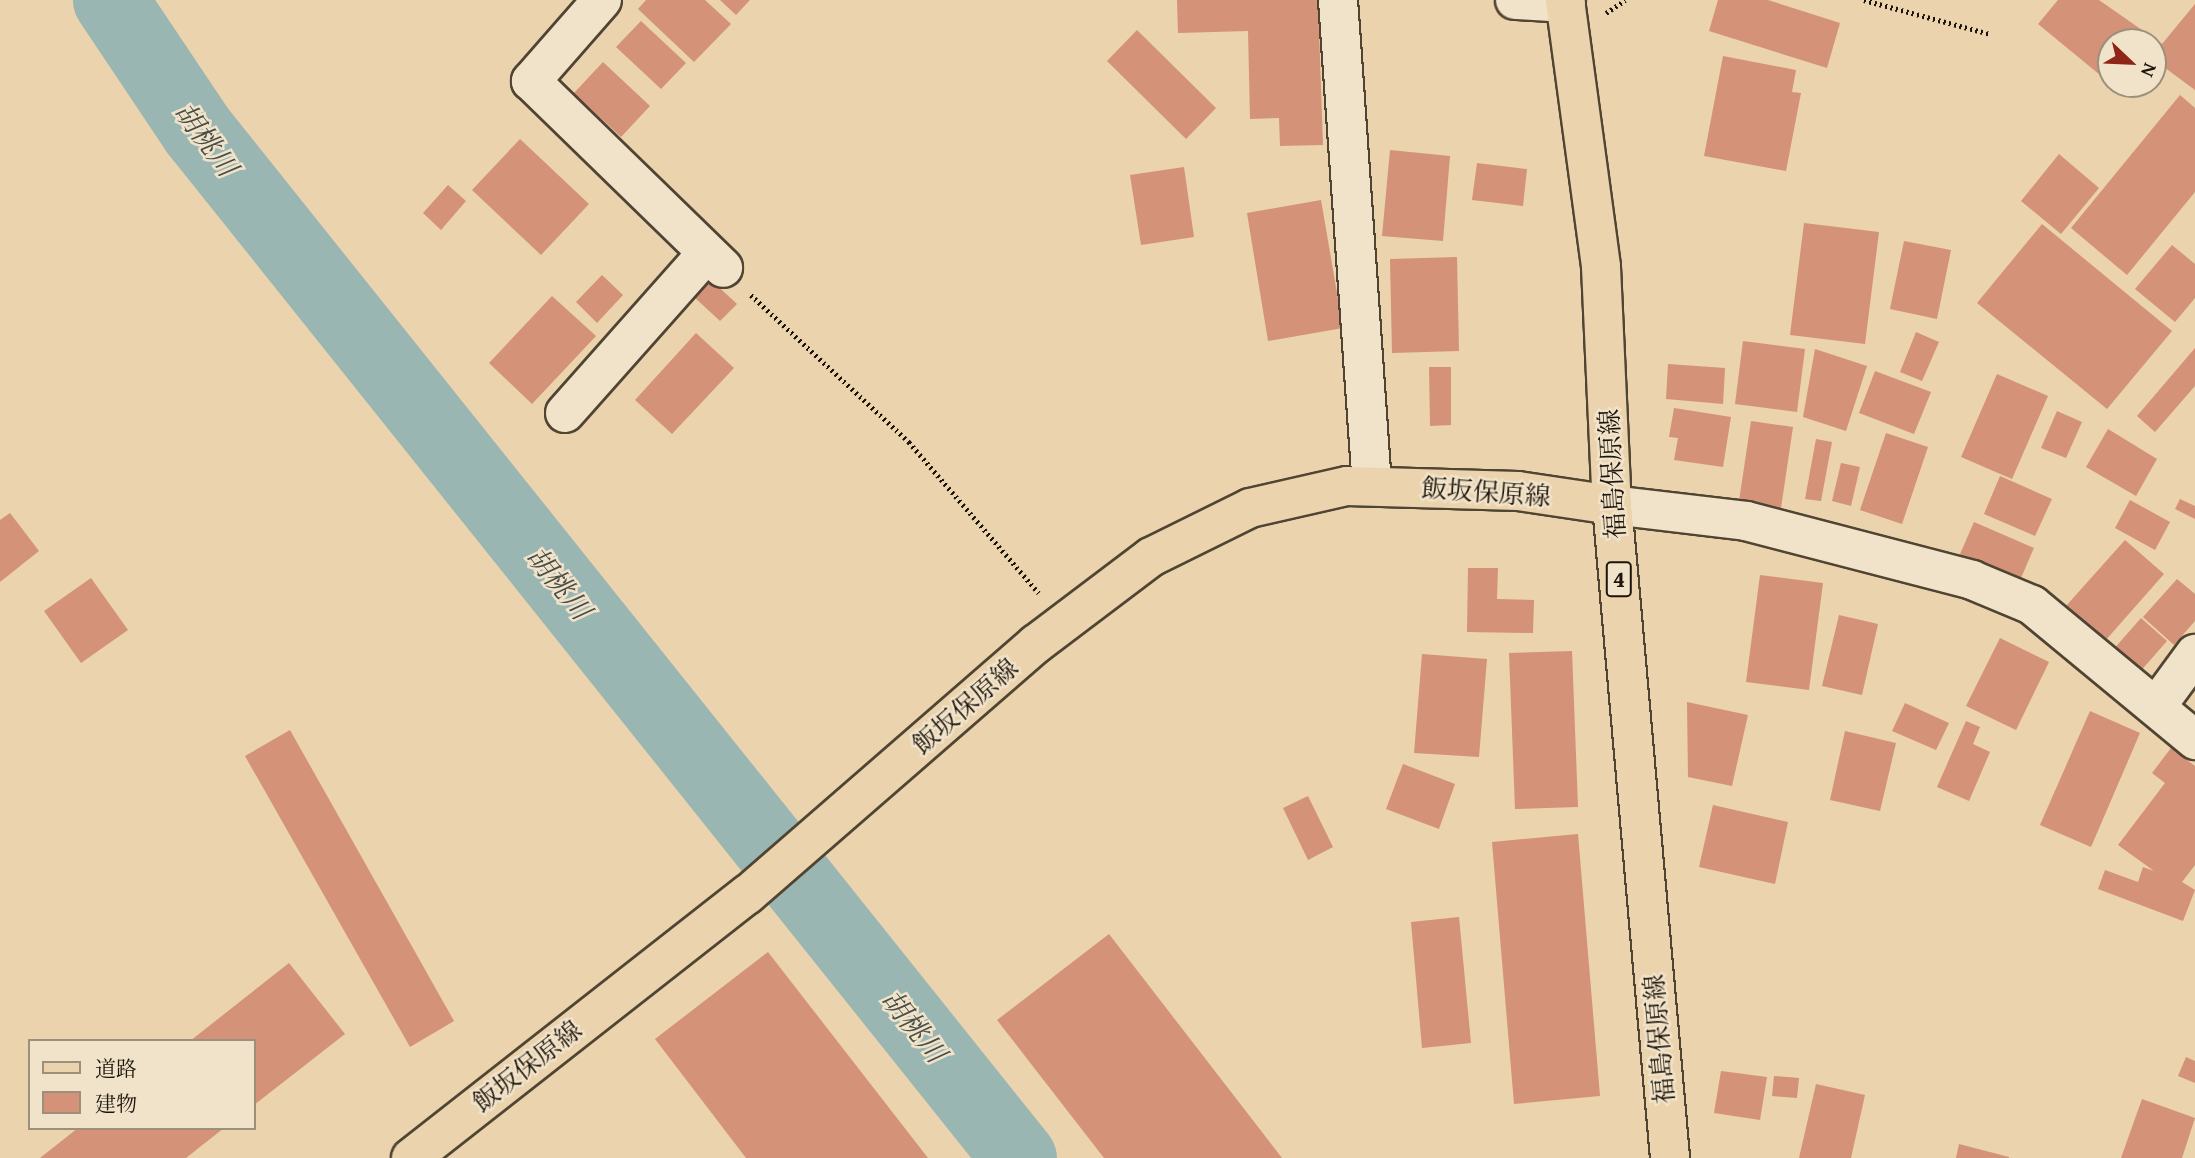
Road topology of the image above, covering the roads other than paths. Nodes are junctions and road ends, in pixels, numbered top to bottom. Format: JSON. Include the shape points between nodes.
{"nodes":[{"id":1,"x":602,"y":0,"type":"edge"},
{"id":2,"x":1338,"y":0,"type":"edge"},
{"id":3,"x":1515,"y":0,"type":"edge"},
{"id":4,"x":1566,"y":1,"type":"edge"},
{"id":5,"x":565,"y":413,"type":"dead end"},
{"id":6,"x":1373,"y":485,"type":"junction"},
{"id":7,"x":1612,"y":505,"type":"junction"},
{"id":8,"x":2195,"y":654,"type":"edge"},
{"id":9,"x":2156,"y":707,"type":"junction"},
{"id":10,"x":2195,"y":740,"type":"edge"},
{"id":11,"x":411,"y":1158,"type":"edge"},
{"id":12,"x":1670,"y":1158,"type":"edge"}],
"edges":[{"from":1,"to":5,"type":"street","via":[[531,81],[715,260]]},
{"from":2,"to":6,"type":"street"},
{"from":3,"to":4,"type":"street"},
{"from":4,"to":7,"type":"main road","name":"福島保原線","number":"4","via":[[1601,267]]},
{"from":6,"to":7,"type":"main road","name":"飯坂保原線","via":[[1518,491]]},
{"from":6,"to":11,"type":"main road","name":"飯坂保原線","via":[[1250,508],[1151,556],[1062,624],[747,895]]},
{"from":7,"to":9,"type":"street","via":[[1746,521],[1972,580],[2032,605]]},
{"from":7,"to":12,"type":"main road","name":"福島保原線","number":"4"},
{"from":8,"to":9,"type":"street"},
{"from":9,"to":10,"type":"street"}]}
